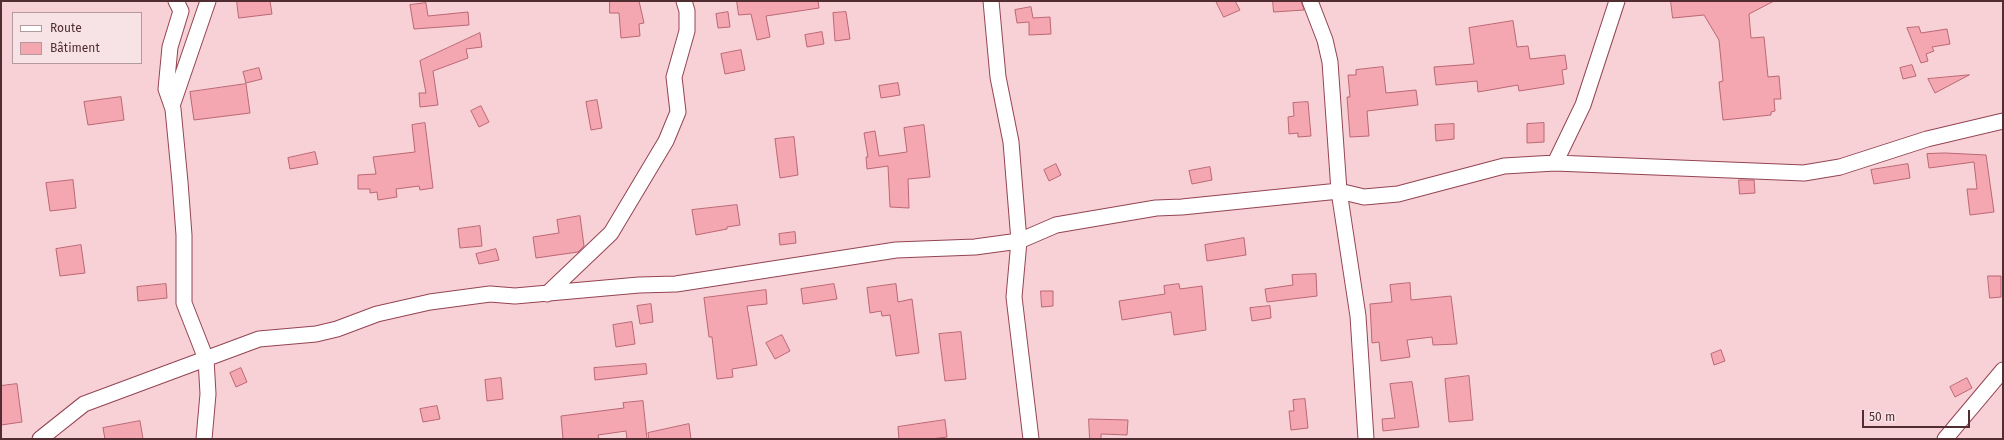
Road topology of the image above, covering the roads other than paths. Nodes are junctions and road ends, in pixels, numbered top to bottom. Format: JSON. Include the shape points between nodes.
{"nodes":[{"id":1,"x":176,"y":1,"type":"edge"},
{"id":2,"x":208,"y":1,"type":"edge"},
{"id":3,"x":991,"y":1,"type":"edge"},
{"id":4,"x":1310,"y":1,"type":"edge"},
{"id":5,"x":1617,"y":1,"type":"edge"},
{"id":6,"x":687,"y":4,"type":"edge"},
{"id":7,"x":172,"y":106,"type":"junction"},
{"id":8,"x":2003,"y":121,"type":"edge"},
{"id":9,"x":1555,"y":163,"type":"junction"},
{"id":10,"x":1339,"y":191,"type":"junction"},
{"id":11,"x":1019,"y":241,"type":"junction"},
{"id":12,"x":547,"y":294,"type":"junction"},
{"id":13,"x":206,"y":359,"type":"junction"},
{"id":14,"x":2003,"y":370,"type":"edge"},
{"id":15,"x":40,"y":439,"type":"edge"},
{"id":16,"x":204,"y":439,"type":"edge"},
{"id":17,"x":1031,"y":439,"type":"edge"},
{"id":18,"x":1366,"y":439,"type":"edge"},
{"id":19,"x":1945,"y":439,"type":"edge"}],
"edges":[{"from":1,"to":7,"type":"street","via":[[181,11],[170,47],[166,89]]},
{"from":2,"to":7,"type":"street"},
{"from":3,"to":11,"type":"street","via":[[998,77],[1011,142]]},
{"from":4,"to":10,"type":"street","via":[[1325,40],[1330,62]]},
{"from":5,"to":9,"type":"street","via":[[1583,105]]},
{"from":6,"to":12,"type":"street","via":[[687,31],[674,77],[678,112],[666,141],[611,233]]},
{"from":7,"to":13,"type":"street","via":[[184,235],[184,303]]},
{"from":8,"to":9,"type":"street","via":[[1927,139],[1840,166],[1804,173]]},
{"from":9,"to":10,"type":"street","via":[[1504,166],[1398,194],[1364,197]]},
{"from":10,"to":11,"type":"street","via":[[1156,208],[1056,225]]},
{"from":10,"to":18,"type":"street","via":[[1358,316]]},
{"from":11,"to":12,"type":"street","via":[[975,247],[896,250],[676,284]]},
{"from":11,"to":17,"type":"street","via":[[1014,297]]},
{"from":12,"to":13,"type":"street","via":[[490,294],[430,302],[377,314],[316,334],[259,339]]},
{"from":13,"to":15,"type":"street","via":[[84,404]]},
{"from":13,"to":16,"type":"street","via":[[208,394]]},
{"from":14,"to":19,"type":"street"}]}
